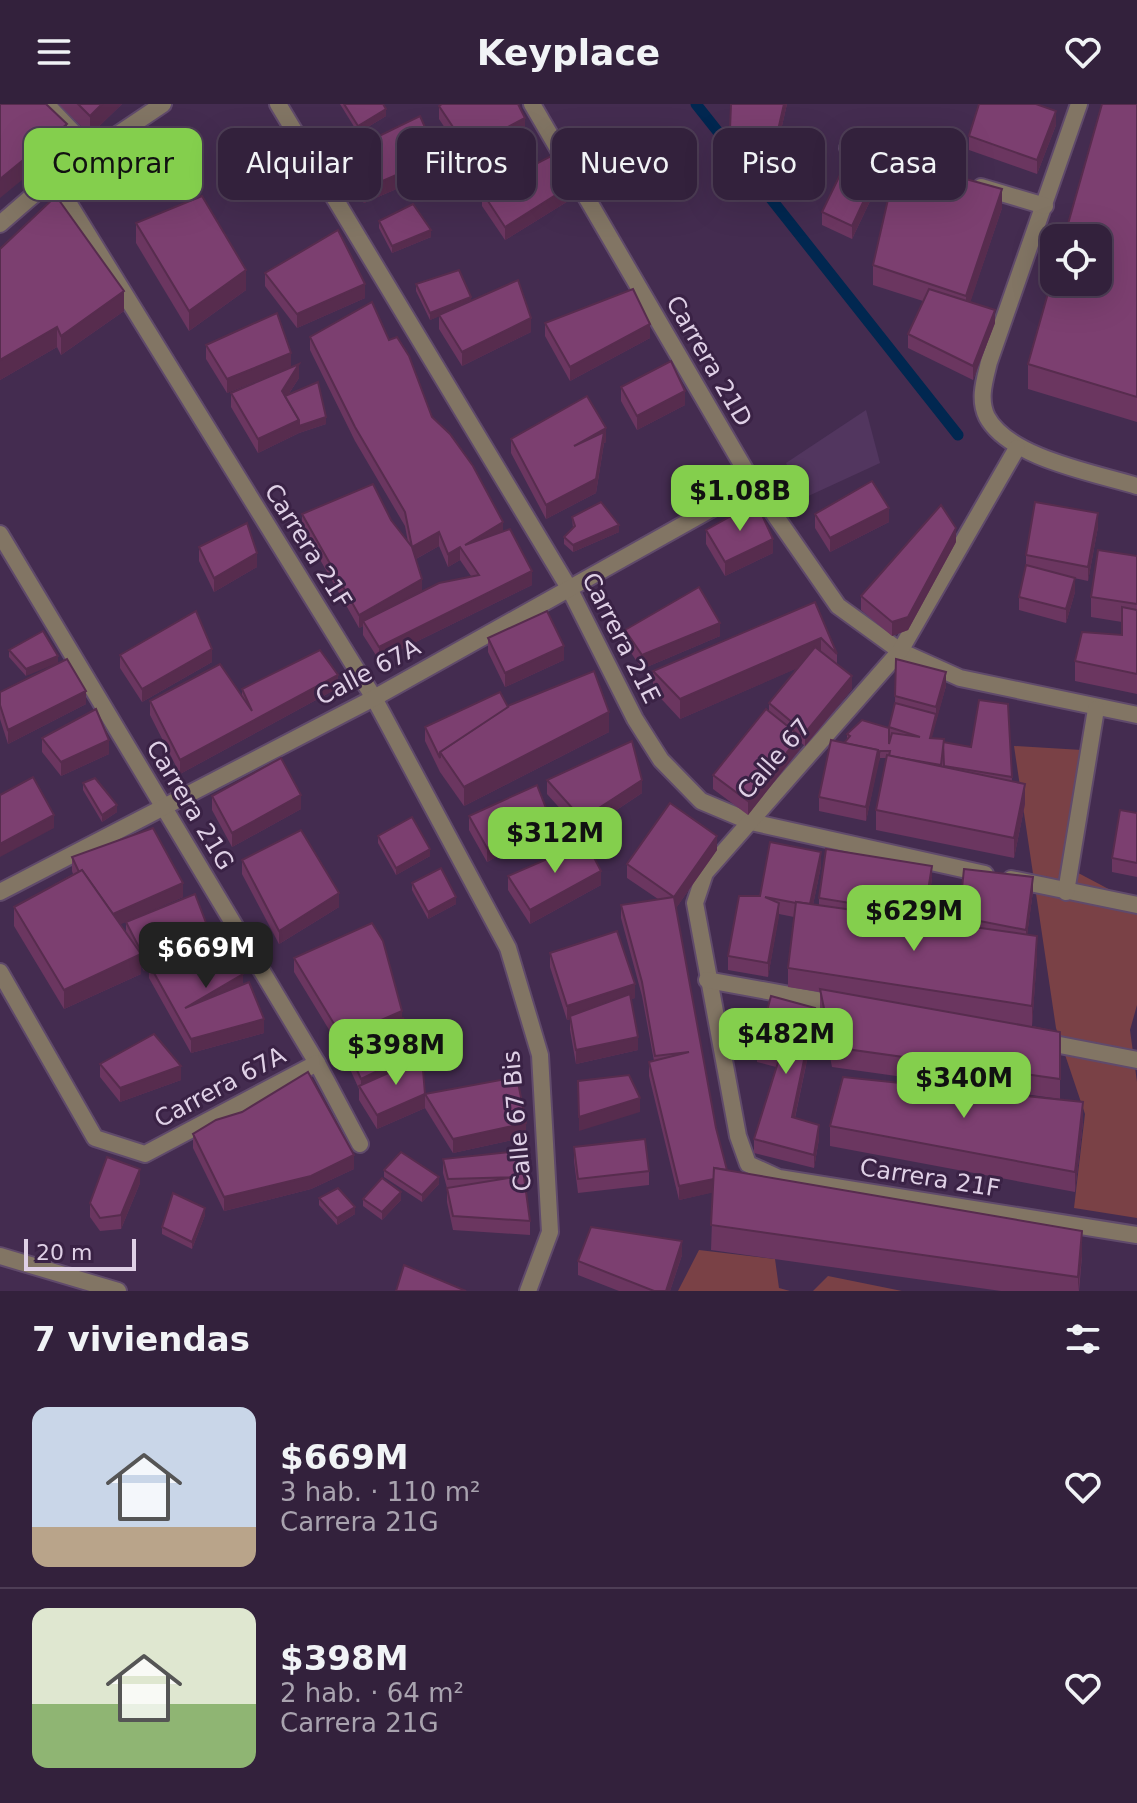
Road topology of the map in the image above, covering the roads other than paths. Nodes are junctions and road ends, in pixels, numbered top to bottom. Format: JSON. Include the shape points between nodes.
{"nodes":[{"id":1,"x":46,"y":104,"type":"edge"},
{"id":2,"x":163,"y":104,"type":"edge"},
{"id":3,"x":278,"y":104,"type":"edge"},
{"id":4,"x":532,"y":104,"type":"edge"},
{"id":5,"x":1079,"y":104,"type":"edge"},
{"id":6,"x":69,"y":128,"type":"edge"},
{"id":7,"x":126,"y":128,"type":"edge"},
{"id":8,"x":969,"y":184,"type":"edge"},
{"id":9,"x":28,"y":200,"type":"edge"},
{"id":10,"x":67,"y":200,"type":"edge"},
{"id":11,"x":1045,"y":206,"type":"junction"},
{"id":12,"x":0,"y":224,"type":"edge"},
{"id":13,"x":1017,"y":448,"type":"junction"},
{"id":14,"x":754,"y":485,"type":"junction"},
{"id":15,"x":1137,"y":486,"type":"edge"},
{"id":16,"x":0,"y":534,"type":"edge"},
{"id":17,"x":569,"y":588,"type":"junction"},
{"id":18,"x":900,"y":651,"type":"junction"},
{"id":19,"x":374,"y":698,"type":"junction"},
{"id":20,"x":1096,"y":709,"type":"junction"},
{"id":21,"x":1137,"y":715,"type":"edge"},
{"id":22,"x":162,"y":806,"type":"junction"},
{"id":23,"x":751,"y":822,"type":"junction"},
{"id":24,"x":0,"y":892,"type":"edge"},
{"id":25,"x":1066,"y":892,"type":"junction"},
{"id":26,"x":1137,"y":905,"type":"edge"},
{"id":27,"x":508,"y":948,"type":"joint"},
{"id":28,"x":0,"y":972,"type":"edge"},
{"id":29,"x":707,"y":980,"type":"junction"},
{"id":30,"x":861,"y":1008,"type":"edge"},
{"id":31,"x":1014,"y":1037,"type":"edge"},
{"id":32,"x":1137,"y":1060,"type":"edge"},
{"id":33,"x":317,"y":1063,"type":"junction"},
{"id":34,"x":738,"y":1136,"type":"joint"},
{"id":35,"x":360,"y":1144,"type":"dead end"},
{"id":36,"x":1137,"y":1235,"type":"edge"},
{"id":37,"x":0,"y":1256,"type":"edge"},
{"id":38,"x":118,"y":1291,"type":"edge"},
{"id":39,"x":528,"y":1291,"type":"edge"}],
"edges":[{"from":1,"to":6,"type":"street"},
{"from":2,"to":7,"type":"street"},
{"from":3,"to":17,"type":"street","name":"Carrera 21E"},
{"from":4,"to":14,"type":"street","name":"Carrera 21D"},
{"from":5,"to":11,"type":"street"},
{"from":8,"to":11,"type":"street"},
{"from":9,"to":12,"type":"street"},
{"from":10,"to":19,"type":"street","name":"Carrera 21F"},
{"from":11,"to":13,"type":"street","via":[[982,393],[987,417]]},
{"from":13,"to":15,"type":"street"},
{"from":13,"to":18,"type":"street","name":"Calle 67"},
{"from":14,"to":17,"type":"street","name":"Calle 67A"},
{"from":14,"to":18,"type":"street","name":"Carrera 21D","via":[[838,606]]},
{"from":16,"to":22,"type":"street","name":"Carrera 21G"},
{"from":17,"to":19,"type":"street","name":"Calle 67A"},
{"from":17,"to":23,"type":"street","name":"Carrera 21E","via":[[661,760],[701,801]]},
{"from":18,"to":20,"type":"street","name":"Carrera 21D","via":[[960,678]]},
{"from":18,"to":23,"type":"street","name":"Calle 67"},
{"from":19,"to":22,"type":"street","name":"Calle 67A"},
{"from":19,"to":27,"type":"street","name":"Carrera 21F"},
{"from":20,"to":21,"type":"street","name":"Carrera 21D"},
{"from":20,"to":25,"type":"street"},
{"from":22,"to":24,"type":"street","name":"Calle 67A"},
{"from":22,"to":33,"type":"street","name":"Carrera 21G"},
{"from":23,"to":25,"type":"street","name":"Carrera 21E"},
{"from":23,"to":29,"type":"street","name":"Calle 67","via":[[705,873],[695,903]]},
{"from":25,"to":26,"type":"street","name":"Carrera 21E"},
{"from":27,"to":39,"type":"street","name":"Calle 67 Bis","via":[[540,1055],[550,1232]]},
{"from":28,"to":33,"type":"street","name":"Carrera 67A","via":[[95,1138],[145,1154]]},
{"from":29,"to":30,"type":"street"},
{"from":29,"to":34,"type":"street","name":"Calle 67"},
{"from":31,"to":32,"type":"street"},
{"from":33,"to":35,"type":"street","name":"Carrera 21G"},
{"from":34,"to":36,"type":"street","name":"Carrera 21F","via":[[748,1164],[779,1178]]},
{"from":37,"to":38,"type":"street"}]}
